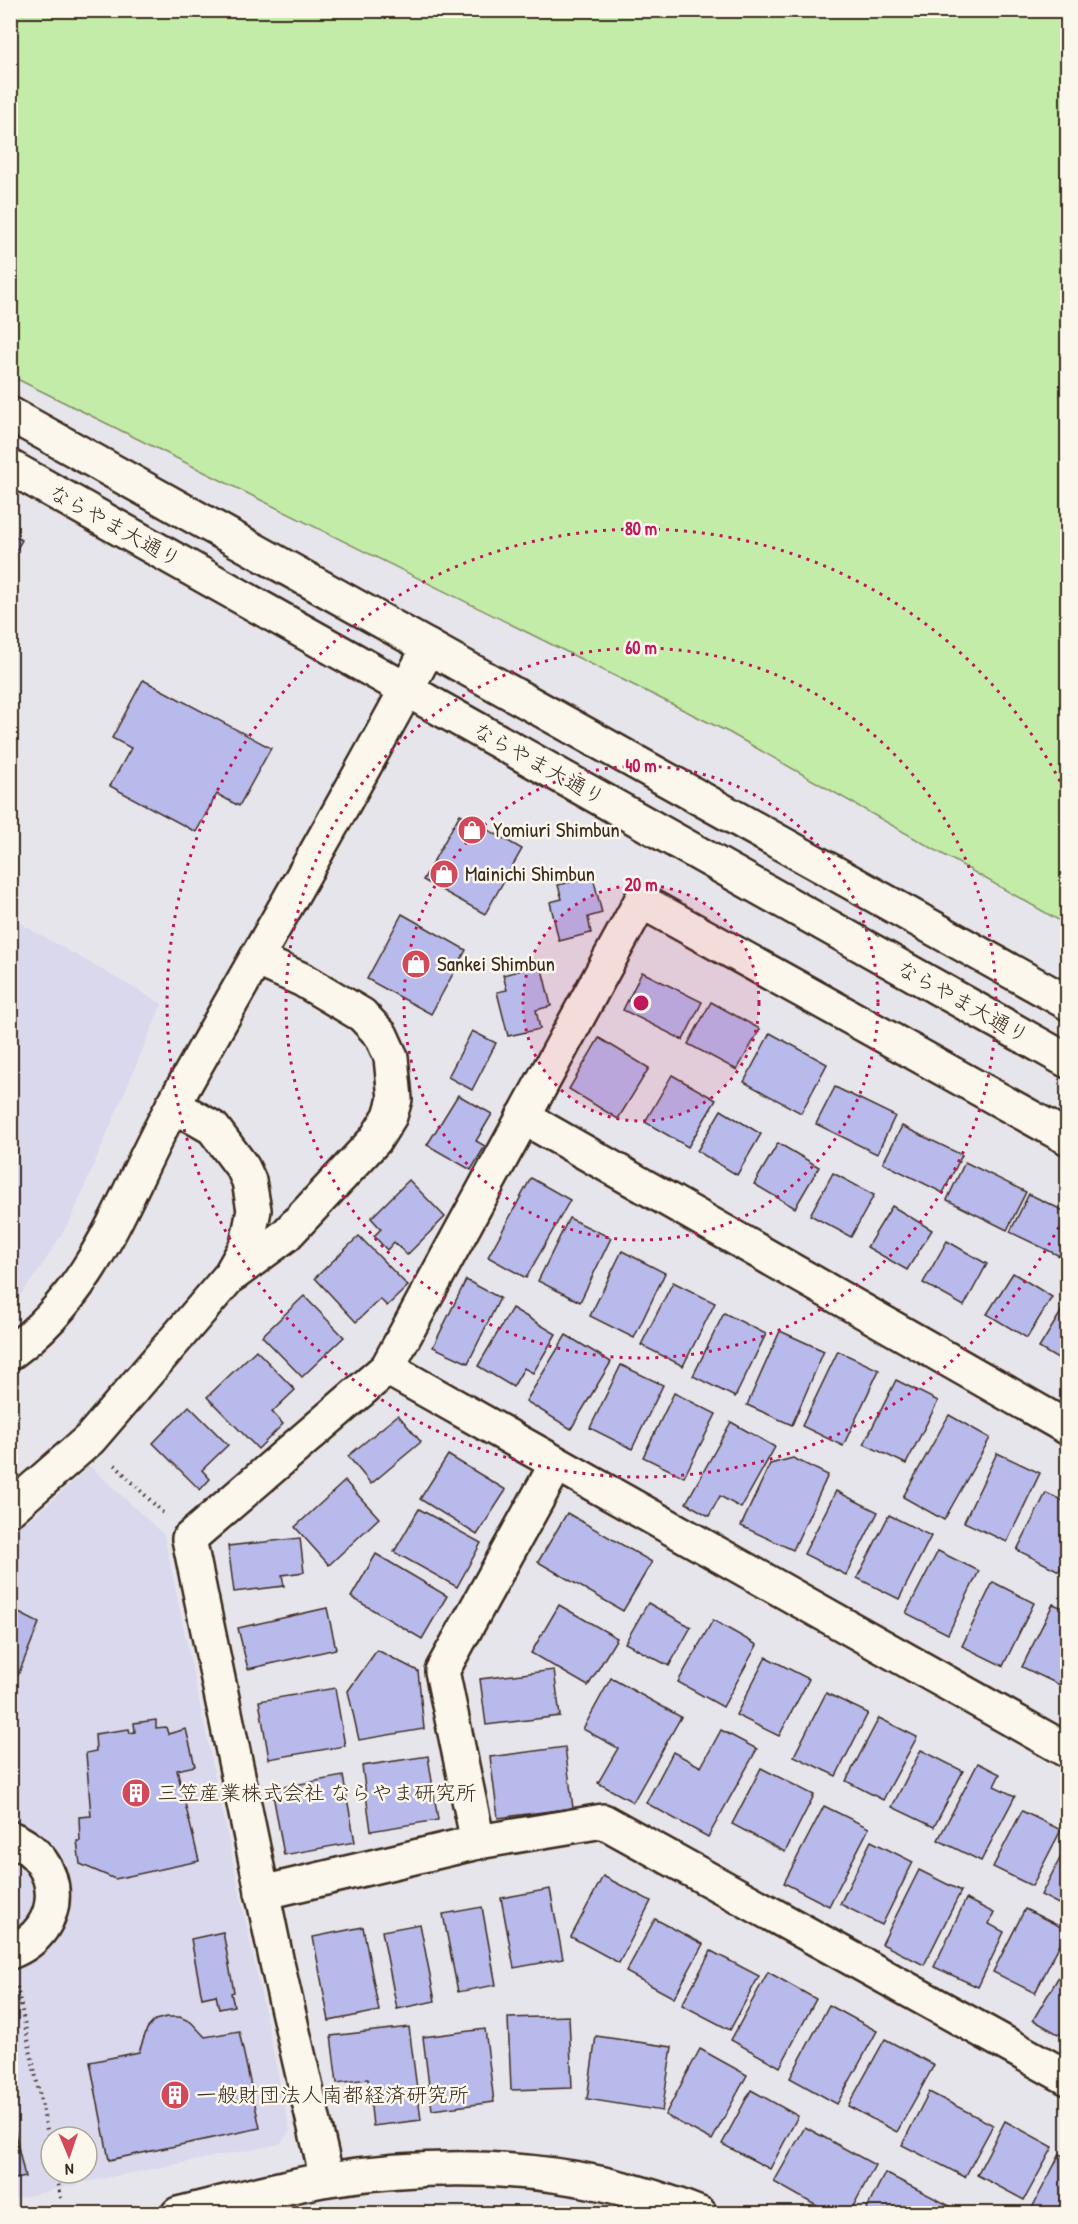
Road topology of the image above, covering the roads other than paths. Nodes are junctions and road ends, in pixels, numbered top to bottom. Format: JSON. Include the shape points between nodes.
{"nodes":[{"id":1,"x":10,"y":414,"type":"edge"},
{"id":2,"x":10,"y":467,"type":"edge"},
{"id":3,"x":429,"y":647,"type":"junction"},
{"id":4,"x":408,"y":689,"type":"junction"},
{"id":5,"x":256,"y":959,"type":"junction"},
{"id":6,"x":1068,"y":1004,"type":"edge"},
{"id":7,"x":1068,"y":1060,"type":"edge"},
{"id":8,"x":173,"y":1105,"type":"junction"},
{"id":9,"x":523,"y":1117,"type":"junction"},
{"id":10,"x":1068,"y":1137,"type":"edge"},
{"id":11,"x":229,"y":1277,"type":"junction"},
{"id":12,"x":10,"y":1353,"type":"edge"},
{"id":13,"x":387,"y":1368,"type":"junction"},
{"id":14,"x":1068,"y":1428,"type":"edge"},
{"id":15,"x":556,"y":1465,"type":"junction"},
{"id":16,"x":10,"y":1509,"type":"edge"},
{"id":17,"x":1068,"y":1751,"type":"edge"},
{"id":18,"x":10,"y":1838,"type":"edge"},
{"id":19,"x":478,"y":1842,"type":"junction"},
{"id":20,"x":262,"y":1893,"type":"junction"},
{"id":21,"x":13,"y":1964,"type":"edge"},
{"id":22,"x":1068,"y":2078,"type":"edge"},
{"id":23,"x":327,"y":2179,"type":"junction"},
{"id":24,"x":178,"y":2214,"type":"edge"},
{"id":25,"x":700,"y":2214,"type":"edge"}],
"edges":[{"from":1,"to":3,"type":"street"},
{"from":2,"to":4,"type":"street","name":"ならやま大通り"},
{"from":3,"to":4,"type":"street"},
{"from":3,"to":6,"type":"street"},
{"from":4,"to":5,"type":"street"},
{"from":4,"to":7,"type":"street","name":"ならやま大通り"},
{"from":5,"to":8,"type":"street"},
{"from":5,"to":11,"type":"street","via":[[303,980],[362,1015],[381,1035],[391,1057],[395,1099],[390,1116],[367,1148],[286,1235]]},
{"from":8,"to":11,"type":"street","via":[[213,1128],[249,1181],[253,1227]]},
{"from":8,"to":12,"type":"street","via":[[112,1233],[63,1306]]},
{"from":9,"to":10,"type":"street","via":[[641,901]]},
{"from":9,"to":13,"type":"street"},
{"from":9,"to":14,"type":"street"},
{"from":11,"to":16,"type":"street","via":[[90,1439]]},
{"from":13,"to":15,"type":"street"},
{"from":13,"to":20,"type":"street","via":[[189,1539]]},
{"from":15,"to":17,"type":"street"},
{"from":15,"to":19,"type":"street","via":[[442,1671]]},
{"from":18,"to":21,"type":"street","via":[[40,1857],[51,1877],[53,1907],[47,1923]]},
{"from":19,"to":20,"type":"street"},
{"from":19,"to":22,"type":"street","via":[[603,1821]]},
{"from":20,"to":23,"type":"street"},
{"from":23,"to":24,"type":"street"},
{"from":23,"to":25,"type":"street","via":[[462,2167],[533,2171],[599,2181],[661,2198]]}]}
